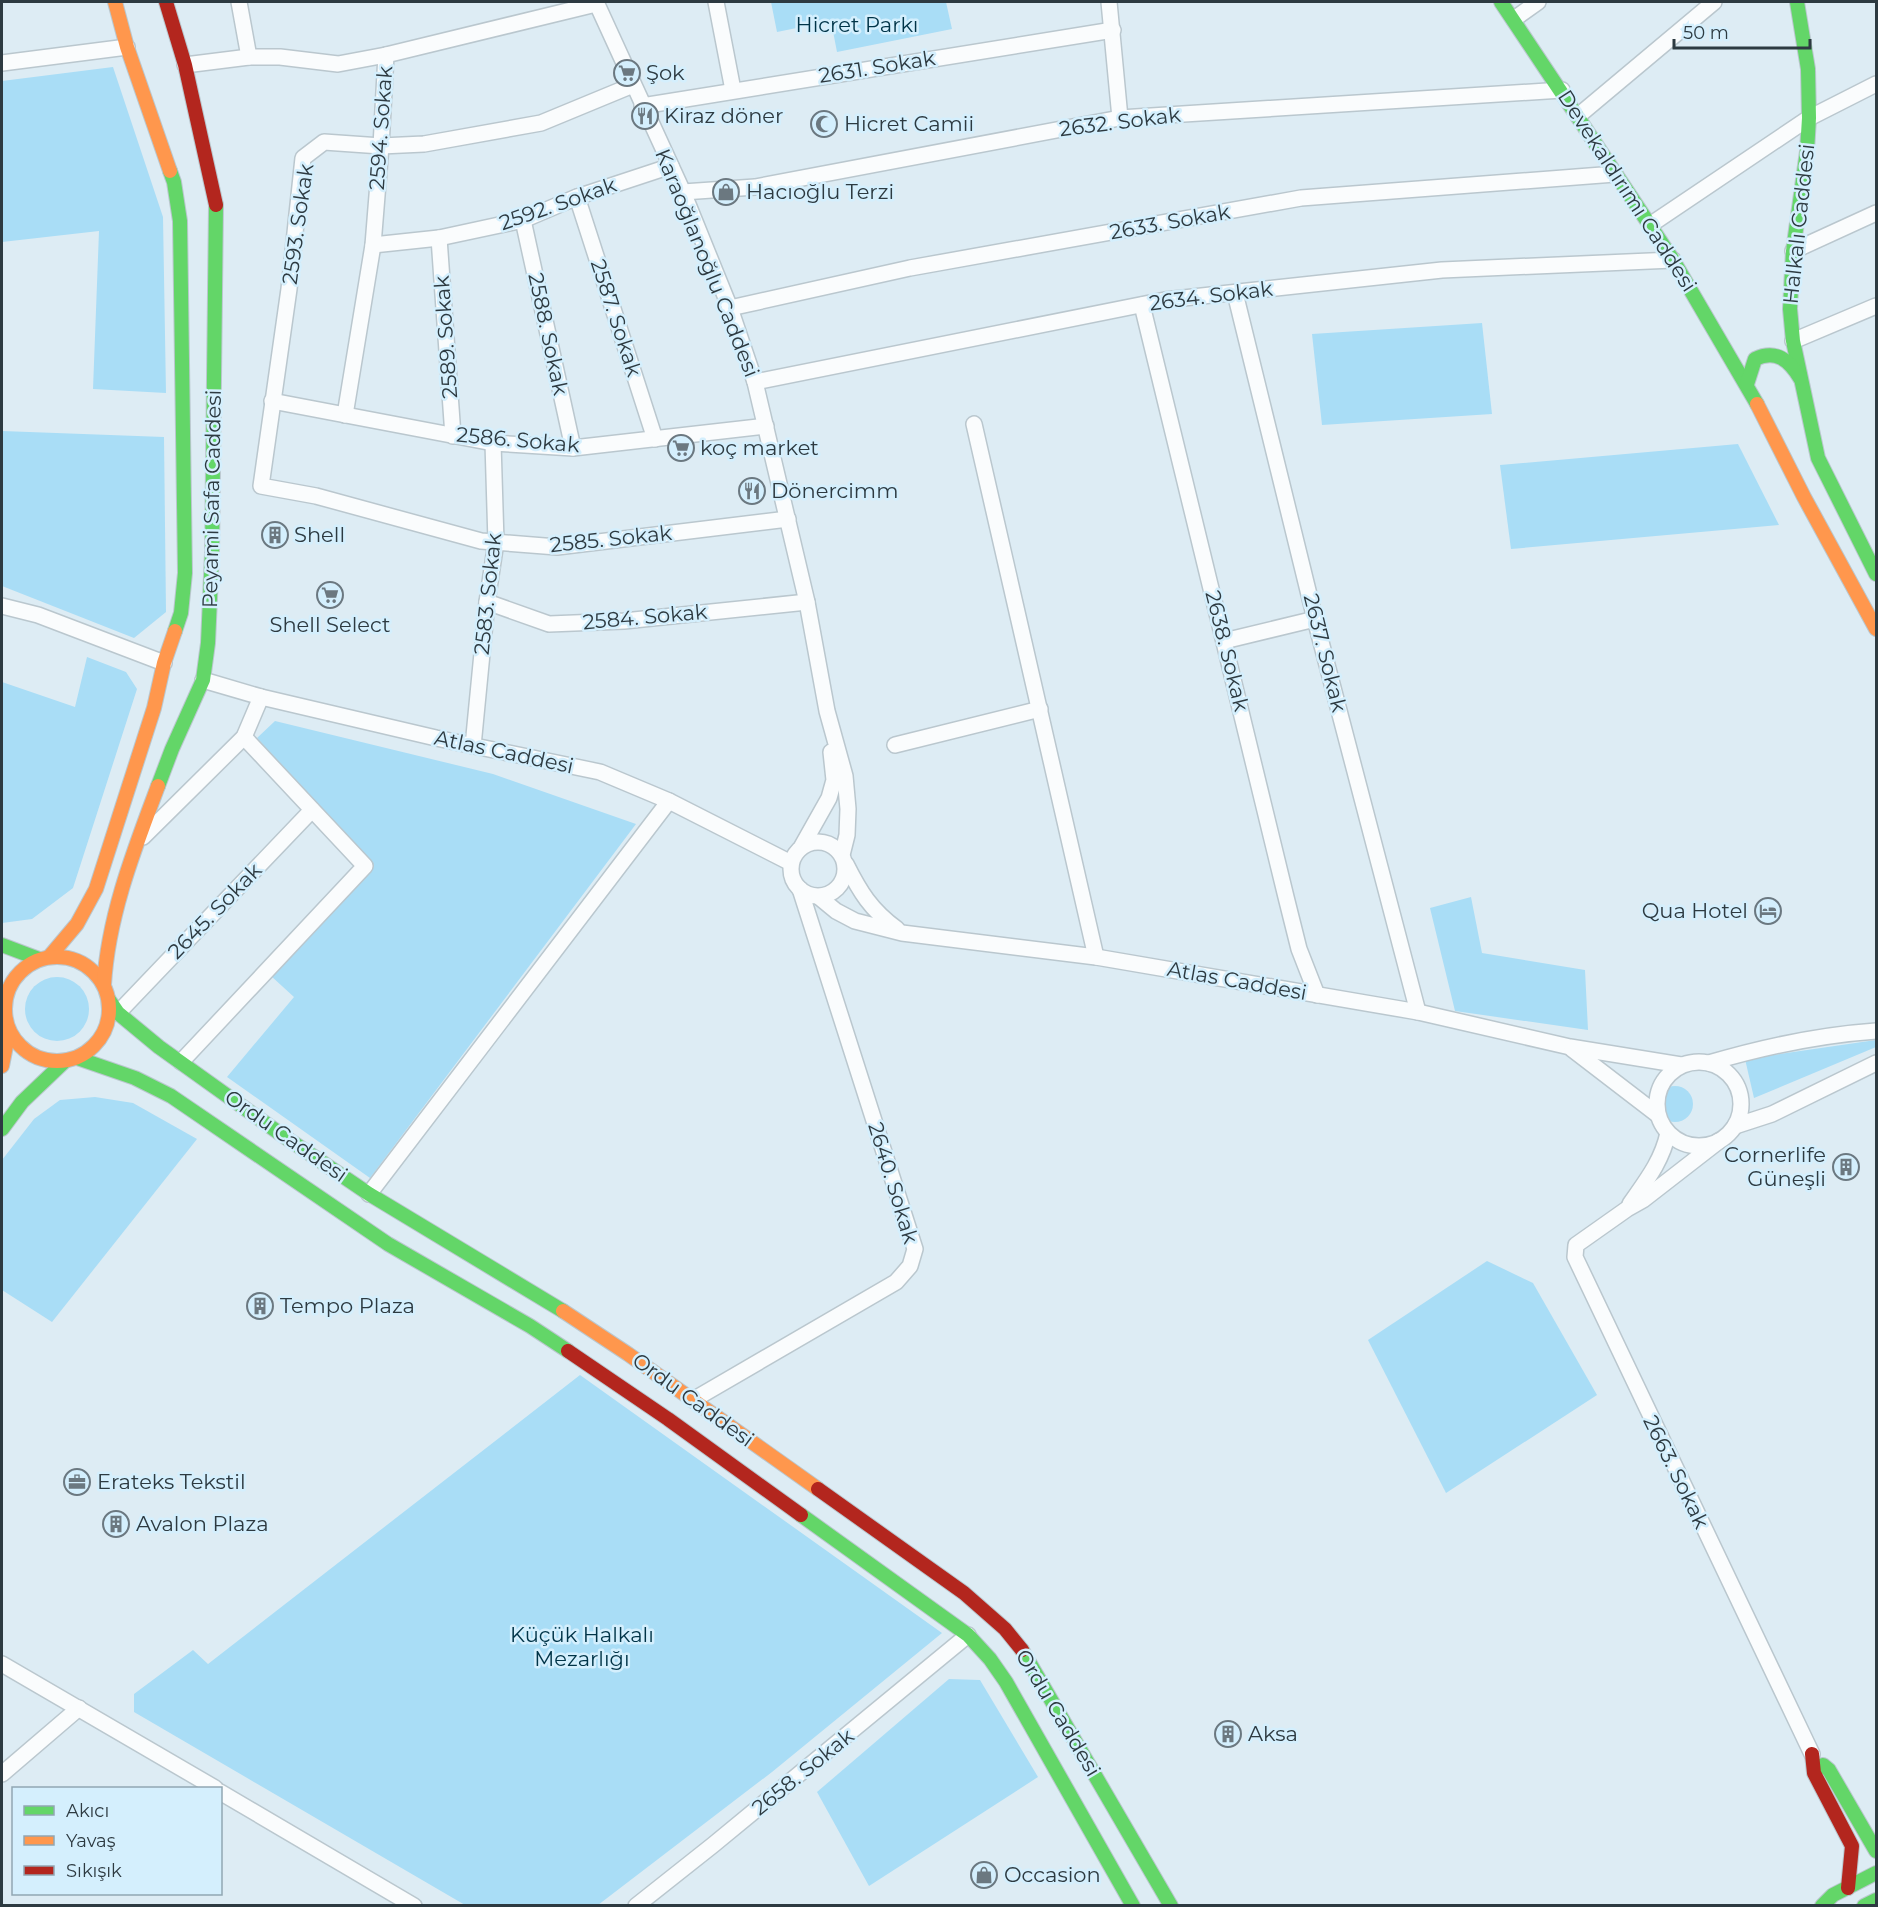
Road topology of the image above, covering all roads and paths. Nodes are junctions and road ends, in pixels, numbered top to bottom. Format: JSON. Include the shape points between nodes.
{"nodes":[{"id":1,"x":115,"y":2,"type":"edge"},
{"id":2,"x":166,"y":2,"type":"edge"},
{"id":3,"x":239,"y":2,"type":"edge"},
{"id":4,"x":716,"y":2,"type":"edge"},
{"id":5,"x":1109,"y":2,"type":"edge"},
{"id":6,"x":1501,"y":2,"type":"edge"},
{"id":7,"x":1538,"y":2,"type":"edge"},
{"id":8,"x":1714,"y":2,"type":"edge"},
{"id":9,"x":1797,"y":2,"type":"edge"},
{"id":10,"x":596,"y":3,"type":"edge"},
{"id":11,"x":1514,"y":19,"type":"junction"},
{"id":12,"x":1113,"y":30,"type":"junction"},
{"id":13,"x":127,"y":47,"type":"junction"},
{"id":14,"x":386,"y":55,"type":"junction"},
{"id":15,"x":249,"y":57,"type":"junction"},
{"id":16,"x":2,"y":63,"type":"edge"},
{"id":17,"x":185,"y":64,"type":"junction"},
{"id":18,"x":1876,"y":84,"type":"edge"},
{"id":19,"x":633,"y":85,"type":"junction"},
{"id":20,"x":733,"y":90,"type":"junction"},
{"id":21,"x":1562,"y":90,"type":"junction"},
{"id":22,"x":642,"y":106,"type":"junction"},
{"id":23,"x":1578,"y":116,"type":"junction"},
{"id":24,"x":1120,"y":118,"type":"junction"},
{"id":25,"x":1809,"y":118,"type":"junction"},
{"id":26,"x":381,"y":146,"type":"junction"},
{"id":27,"x":671,"y":166,"type":"junction"},
{"id":28,"x":1615,"y":174,"type":"junction"},
{"id":29,"x":683,"y":192,"type":"junction"},
{"id":30,"x":577,"y":197,"type":"junction"},
{"id":31,"x":1876,"y":213,"type":"edge"},
{"id":32,"x":523,"y":220,"type":"junction"},
{"id":33,"x":1650,"y":225,"type":"junction"},
{"id":34,"x":439,"y":238,"type":"junction"},
{"id":35,"x":372,"y":246,"type":"junction"},
{"id":36,"x":1793,"y":251,"type":"junction"},
{"id":37,"x":1673,"y":260,"type":"junction"},
{"id":38,"x":1236,"y":292,"type":"junction"},
{"id":39,"x":1142,"y":305,"type":"junction"},
{"id":40,"x":1876,"y":306,"type":"edge"},
{"id":41,"x":730,"y":308,"type":"junction"},
{"id":42,"x":1793,"y":341,"type":"junction"},
{"id":43,"x":755,"y":382,"type":"junction"},
{"id":44,"x":1747,"y":384,"type":"junction"},
{"id":45,"x":1804,"y":386,"type":"junction"},
{"id":46,"x":272,"y":401,"type":"junction"},
{"id":47,"x":345,"y":415,"type":"junction"},
{"id":48,"x":974,"y":424,"type":"dead end"},
{"id":49,"x":766,"y":426,"type":"junction"},
{"id":50,"x":453,"y":436,"type":"junction"},
{"id":51,"x":655,"y":439,"type":"junction"},
{"id":52,"x":493,"y":443,"type":"junction"},
{"id":53,"x":573,"y":448,"type":"junction"},
{"id":54,"x":261,"y":486,"type":"joint"},
{"id":55,"x":788,"y":519,"type":"junction"},
{"id":56,"x":496,"y":542,"type":"junction"},
{"id":57,"x":1876,"y":574,"type":"edge"},
{"id":58,"x":487,"y":602,"type":"junction"},
{"id":59,"x":807,"y":602,"type":"junction"},
{"id":60,"x":2,"y":606,"type":"edge"},
{"id":61,"x":1315,"y":619,"type":"junction"},
{"id":62,"x":1876,"y":629,"type":"edge"},
{"id":63,"x":1224,"y":641,"type":"junction"},
{"id":64,"x":168,"y":666,"type":"junction"},
{"id":65,"x":200,"y":676,"type":"junction"},
{"id":66,"x":261,"y":697,"type":"junction"},
{"id":67,"x":1040,"y":709,"type":"junction"},
{"id":68,"x":827,"y":711,"type":"junction"},
{"id":69,"x":244,"y":737,"type":"junction"},
{"id":70,"x":895,"y":745,"type":"dead end"},
{"id":71,"x":473,"y":746,"type":"junction"},
{"id":72,"x":669,"y":801,"type":"junction"},
{"id":73,"x":312,"y":810,"type":"junction"},
{"id":74,"x":137,"y":843,"type":"junction"},
{"id":75,"x":802,"y":846,"type":"junction"},
{"id":76,"x":844,"y":859,"type":"junction"},
{"id":77,"x":791,"y":863,"type":"junction"},
{"id":78,"x":800,"y":889,"type":"junction"},
{"id":79,"x":819,"y":897,"type":"junction"},
{"id":80,"x":902,"y":933,"type":"junction"},
{"id":81,"x":2,"y":945,"type":"edge"},
{"id":82,"x":1096,"y":957,"type":"junction"},
{"id":83,"x":44,"y":958,"type":"junction"},
{"id":84,"x":104,"y":985,"type":"junction"},
{"id":85,"x":1317,"y":995,"type":"junction"},
{"id":86,"x":114,"y":1006,"type":"junction"},
{"id":87,"x":1418,"y":1012,"type":"junction"},
{"id":88,"x":5,"y":1020,"type":"edge"},
{"id":89,"x":1876,"y":1031,"type":"edge"},
{"id":90,"x":1570,"y":1047,"type":"junction"},
{"id":91,"x":71,"y":1060,"type":"junction"},
{"id":92,"x":181,"y":1062,"type":"junction"},
{"id":93,"x":1709,"y":1063,"type":"junction"},
{"id":94,"x":1876,"y":1063,"type":"edge"},
{"id":95,"x":1681,"y":1065,"type":"junction"},
{"id":96,"x":2,"y":1066,"type":"edge"},
{"id":97,"x":1658,"y":1115,"type":"junction"},
{"id":98,"x":1735,"y":1126,"type":"junction"},
{"id":99,"x":2,"y":1129,"type":"edge"},
{"id":100,"x":1668,"y":1133,"type":"junction"},
{"id":101,"x":1719,"y":1141,"type":"junction"},
{"id":102,"x":369,"y":1194,"type":"junction"},
{"id":103,"x":1627,"y":1209,"type":"junction"},
{"id":104,"x":693,"y":1400,"type":"junction"},
{"id":105,"x":968,"y":1635,"type":"junction"},
{"id":106,"x":2,"y":1664,"type":"edge"},
{"id":107,"x":79,"y":1708,"type":"junction"},
{"id":108,"x":1812,"y":1754,"type":"junction"},
{"id":109,"x":2,"y":1774,"type":"edge"},
{"id":110,"x":213,"y":1787,"type":"edge"},
{"id":111,"x":222,"y":1793,"type":"edge"},
{"id":112,"x":1876,"y":1851,"type":"edge"},
{"id":113,"x":1876,"y":1873,"type":"edge"},
{"id":114,"x":1848,"y":1888,"type":"junction"},
{"id":115,"x":1876,"y":1900,"type":"edge"},
{"id":116,"x":414,"y":1905,"type":"edge"},
{"id":117,"x":636,"y":1905,"type":"edge"},
{"id":118,"x":1133,"y":1905,"type":"edge"},
{"id":119,"x":1171,"y":1905,"type":"edge"},
{"id":120,"x":1822,"y":1905,"type":"edge"},
{"id":121,"x":1864,"y":1905,"type":"edge"}],
"edges":[{"from":1,"to":13,"type":"main road","name":"Peyami Safa Caddesi"},
{"from":2,"to":17,"type":"main road","name":"Peyami Safa Caddesi"},
{"from":3,"to":15,"type":"street"},
{"from":4,"to":20,"type":"street"},
{"from":5,"to":12,"type":"street"},
{"from":6,"to":11,"type":"main road","name":"Devekaldırımı Caddesi"},
{"from":7,"to":11,"type":"street"},
{"from":8,"to":23,"type":"street"},
{"from":9,"to":25,"type":"main road","name":"Halkalı Caddesi","via":[[1808,69]]},
{"from":10,"to":14,"type":"street","name":"2594. Sokak"},
{"from":10,"to":19,"type":"street","name":"Karaoğlanoğlu Caddesi"},
{"from":11,"to":21,"type":"main road","name":"Devekaldırımı Caddesi"},
{"from":12,"to":20,"type":"street","name":"2631. Sokak"},
{"from":12,"to":24,"type":"street"},
{"from":13,"to":16,"type":"street"},
{"from":13,"to":64,"type":"main road","name":"Peyami Safa Caddesi","via":[[174,182],[180,221],[185,573],[181,613]]},
{"from":14,"to":15,"type":"street","via":[[338,64]]},
{"from":14,"to":26,"type":"street","name":"2594. Sokak"},
{"from":15,"to":17,"type":"street"},
{"from":17,"to":65,"type":"main road","name":"Peyami Safa Caddesi","via":[[216,206],[212,553],[208,643]]},
{"from":18,"to":25,"type":"street"},
{"from":19,"to":22,"type":"street","name":"Karaoğlanoğlu Caddesi"},
{"from":19,"to":26,"type":"street","name":"2593. Sokak","via":[[541,123],[424,144]]},
{"from":20,"to":22,"type":"street","name":"2631. Sokak"},
{"from":21,"to":23,"type":"main road","name":"Devekaldırımı Caddesi"},
{"from":21,"to":24,"type":"street","name":"2632. Sokak"},
{"from":22,"to":27,"type":"street","name":"Karaoğlanoğlu Caddesi"},
{"from":23,"to":28,"type":"main road","name":"Devekaldırımı Caddesi"},
{"from":24,"to":29,"type":"street","name":"2632. Sokak","via":[[755,187]]},
{"from":25,"to":33,"type":"street"},
{"from":25,"to":36,"type":"main road","name":"Halkalı Caddesi"},
{"from":26,"to":35,"type":"street","name":"2594. Sokak"},
{"from":26,"to":46,"type":"street","name":"2593. Sokak","via":[[324,142],[303,158]]},
{"from":27,"to":29,"type":"street","name":"Karaoğlanoğlu Caddesi"},
{"from":27,"to":30,"type":"street","name":"2592. Sokak"},
{"from":28,"to":33,"type":"main road","name":"Devekaldırımı Caddesi"},
{"from":28,"to":41,"type":"street","name":"2633. Sokak","via":[[1301,198],[910,268]]},
{"from":29,"to":41,"type":"street","name":"Karaoğlanoğlu Caddesi"},
{"from":30,"to":32,"type":"street","name":"2592. Sokak"},
{"from":30,"to":51,"type":"street","name":"2587. Sokak"},
{"from":31,"to":36,"type":"street"},
{"from":32,"to":34,"type":"street","name":"2592. Sokak"},
{"from":32,"to":53,"type":"street","name":"2588. Sokak"},
{"from":33,"to":37,"type":"main road","name":"Devekaldırımı Caddesi"},
{"from":34,"to":35,"type":"street","name":"2592. Sokak"},
{"from":34,"to":50,"type":"street","name":"2589. Sokak"},
{"from":35,"to":47,"type":"street","name":"2594. Sokak"},
{"from":36,"to":42,"type":"main road","name":"Halkalı Caddesi"},
{"from":37,"to":38,"type":"street","name":"2634. Sokak","via":[[1442,270]]},
{"from":37,"to":44,"type":"main road","name":"Devekaldırımı Caddesi"},
{"from":38,"to":39,"type":"street","name":"2634. Sokak"},
{"from":38,"to":61,"type":"street","name":"2637. Sokak"},
{"from":39,"to":43,"type":"street","name":"2634. Sokak"},
{"from":39,"to":63,"type":"street","name":"2638. Sokak"},
{"from":40,"to":42,"type":"street"},
{"from":41,"to":43,"type":"street","name":"Karaoğlanoğlu Caddesi"},
{"from":42,"to":45,"type":"main road","name":"Halkalı Caddesi"},
{"from":43,"to":49,"type":"street","name":"Karaoğlanoğlu Caddesi"},
{"from":44,"to":45,"type":"main road","via":[[1755,359],[1773,354],[1793,366]]},
{"from":44,"to":62,"type":"main road"},
{"from":45,"to":57,"type":"main road","name":"Halkalı Caddesi","via":[[1818,458]]},
{"from":46,"to":47,"type":"street","name":"2586. Sokak"},
{"from":46,"to":54,"type":"street","name":"2593. Sokak"},
{"from":47,"to":50,"type":"street","name":"2586. Sokak"},
{"from":48,"to":67,"type":"street"},
{"from":49,"to":51,"type":"street","name":"2586. Sokak"},
{"from":49,"to":55,"type":"street","name":"Karaoğlanoğlu Caddesi"},
{"from":50,"to":52,"type":"street","name":"2586. Sokak"},
{"from":51,"to":53,"type":"street","name":"2586. Sokak"},
{"from":52,"to":53,"type":"street","name":"2586. Sokak"},
{"from":52,"to":56,"type":"street","name":"2583. Sokak"},
{"from":54,"to":56,"type":"street","name":"2585. Sokak","via":[[316,496],[481,542]]},
{"from":55,"to":56,"type":"street","name":"2585. Sokak","via":[[557,547]]},
{"from":55,"to":59,"type":"street","name":"Karaoğlanoğlu Caddesi"},
{"from":56,"to":58,"type":"street","name":"2583. Sokak"},
{"from":58,"to":59,"type":"street","name":"2584. Sokak","via":[[549,624],[624,621]]},
{"from":58,"to":71,"type":"street","name":"2583. Sokak"},
{"from":59,"to":68,"type":"street","name":"Karaoğlanoğlu Caddesi"},
{"from":60,"to":64,"type":"street","via":[[38,615]]},
{"from":61,"to":63,"type":"street"},
{"from":61,"to":87,"type":"street","name":"2637. Sokak"},
{"from":63,"to":85,"type":"street","name":"2638. Sokak","via":[[1299,949]]},
{"from":64,"to":65,"type":"main road","via":[[165,684],[177,691],[186,693]]},
{"from":64,"to":83,"type":"main road","name":"Peyami Safa Caddesi","via":[[96,889],[77,924]]},
{"from":65,"to":66,"type":"street","name":"Atlas Caddesi"},
{"from":65,"to":74,"type":"main road","name":"Peyami Safa Caddesi"},
{"from":66,"to":69,"type":"street"},
{"from":66,"to":71,"type":"street","name":"Atlas Caddesi"},
{"from":67,"to":70,"type":"street"},
{"from":67,"to":82,"type":"street"},
{"from":68,"to":75,"type":"street","via":[[834,780],[829,798]]},
{"from":68,"to":76,"type":"street","via":[[845,776],[848,809]]},
{"from":69,"to":73,"type":"street"},
{"from":69,"to":74,"type":"street"},
{"from":71,"to":72,"type":"street","name":"Atlas Caddesi","via":[[600,772]]},
{"from":72,"to":77,"type":"street","name":"Atlas Caddesi"},
{"from":72,"to":102,"type":"street"},
{"from":73,"to":86,"type":"street","name":"2645. Sokak"},
{"from":73,"to":92,"type":"street","via":[[365,866]]},
{"from":74,"to":84,"type":"main road","name":"Peyami Safa Caddesi","via":[[116,910]]},
{"from":75,"to":76,"type":"street","via":[[819,841],[828,843]]},
{"from":75,"to":77,"type":"street"},
{"from":76,"to":79,"type":"street","via":[[843,882]]},
{"from":76,"to":80,"type":"street","via":[[867,901]]},
{"from":77,"to":78,"type":"street","via":[[792,878]]},
{"from":78,"to":79,"type":"street"},
{"from":78,"to":104,"type":"street","name":"2640. Sokak","via":[[915,1249],[910,1266],[896,1282]]},
{"from":79,"to":80,"type":"street","name":"Atlas Caddesi","via":[[855,921]]},
{"from":80,"to":82,"type":"street","name":"Atlas Caddesi"},
{"from":81,"to":83,"type":"main road"},
{"from":82,"to":85,"type":"street","name":"Atlas Caddesi"},
{"from":83,"to":84,"type":"main road","via":[[66,957],[82,962]]},
{"from":83,"to":88,"type":"main road","via":[[23,969],[11,983],[5,1000]]},
{"from":84,"to":86,"type":"main road"},
{"from":85,"to":87,"type":"street","name":"Atlas Caddesi"},
{"from":86,"to":91,"type":"main road","via":[[103,1035],[92,1049]]},
{"from":86,"to":92,"type":"main road","name":"Ordu Caddesi"},
{"from":87,"to":90,"type":"street","name":"Atlas Caddesi"},
{"from":88,"to":91,"type":"main road","via":[[19,1045],[32,1056],[48,1061]]},
{"from":88,"to":96,"type":"main road"},
{"from":89,"to":93,"type":"street","via":[[1748,1051]]},
{"from":90,"to":95,"type":"street","name":"Atlas Caddesi"},
{"from":90,"to":97,"type":"street","name":"Atlas Caddesi"},
{"from":91,"to":99,"type":"main road","via":[[28,1096]]},
{"from":91,"to":105,"type":"main road","name":"Ordu Caddesi","via":[[135,1078],[171,1096],[388,1244],[539,1332],[668,1419]]},
{"from":92,"to":102,"type":"main road","name":"Ordu Caddesi"},
{"from":93,"to":95,"type":"street"},
{"from":93,"to":98,"type":"street","via":[[1731,1076],[1738,1088],[1740,1113]]},
{"from":94,"to":98,"type":"street","via":[[1772,1114]]},
{"from":95,"to":97,"type":"street","via":[[1663,1080],[1656,1103]]},
{"from":97,"to":100,"type":"street"},
{"from":98,"to":101,"type":"street"},
{"from":100,"to":101,"type":"street","via":[[1692,1146]]},
{"from":100,"to":103,"type":"street","via":[[1656,1167]]},
{"from":101,"to":103,"type":"street"},
{"from":102,"to":104,"type":"main road","name":"Ordu Caddesi","via":[[561,1310]]},
{"from":103,"to":108,"type":"street","name":"2663. Sokak","via":[[1576,1245],[1575,1257]]},
{"from":104,"to":119,"type":"main road","name":"Ordu Caddesi","via":[[964,1593],[1005,1629],[1035,1669]]},
{"from":105,"to":117,"type":"street","name":"2658. Sokak"},
{"from":105,"to":118,"type":"main road","name":"Ordu Caddesi","via":[[1006,1682]]},
{"from":106,"to":107,"type":"street"},
{"from":107,"to":109,"type":"street"},
{"from":107,"to":110,"type":"street"},
{"from":108,"to":112,"type":"main road","via":[[1829,1770]]},
{"from":108,"to":114,"type":"main road","via":[[1814,1773],[1852,1846]]},
{"from":111,"to":116,"type":"street"},
{"from":113,"to":114,"type":"main road"},
{"from":114,"to":120,"type":"main road"},
{"from":115,"to":121,"type":"main road"}]}
